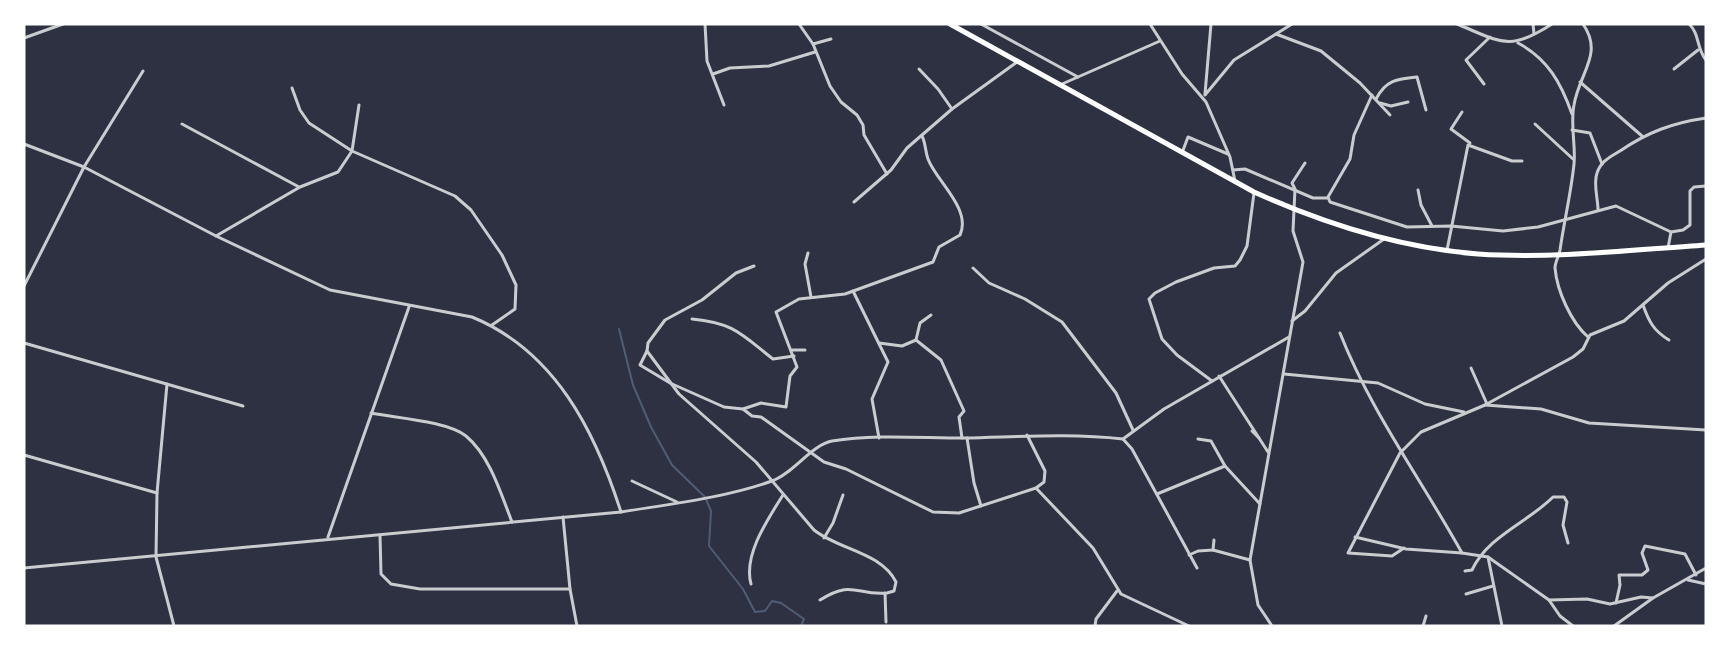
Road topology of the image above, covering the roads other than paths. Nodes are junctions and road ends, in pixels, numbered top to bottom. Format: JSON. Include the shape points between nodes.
{"nodes":[{"id":1,"x":63,"y":24,"type":"edge"},
{"id":2,"x":705,"y":24,"type":"edge"},
{"id":3,"x":799,"y":24,"type":"edge"},
{"id":4,"x":950,"y":24,"type":"edge"},
{"id":5,"x":981,"y":24,"type":"edge"},
{"id":6,"x":1150,"y":24,"type":"edge"},
{"id":7,"x":1211,"y":24,"type":"edge"},
{"id":8,"x":1292,"y":24,"type":"edge"},
{"id":9,"x":1457,"y":24,"type":"edge"},
{"id":10,"x":1533,"y":24,"type":"edge"},
{"id":11,"x":1552,"y":24,"type":"edge"},
{"id":12,"x":1583,"y":24,"type":"edge"},
{"id":13,"x":1689,"y":24,"type":"edge"},
{"id":14,"x":1275,"y":34,"type":"junction"},
{"id":15,"x":1534,"y":35,"type":"junction"},
{"id":16,"x":1490,"y":37,"type":"junction"},
{"id":17,"x":24,"y":38,"type":"edge"},
{"id":18,"x":831,"y":39,"type":"dead end"},
{"id":19,"x":1160,"y":41,"type":"junction"},
{"id":20,"x":1516,"y":42,"type":"junction"},
{"id":21,"x":813,"y":44,"type":"junction"},
{"id":22,"x":1698,"y":50,"type":"junction"},
{"id":23,"x":815,"y":52,"type":"junction"},
{"id":24,"x":1706,"y":60,"type":"edge"},
{"id":25,"x":1019,"y":61,"type":"junction"},
{"id":26,"x":919,"y":69,"type":"dead end"},
{"id":27,"x":1674,"y":69,"type":"dead end"},
{"id":28,"x":143,"y":71,"type":"dead end"},
{"id":29,"x":713,"y":74,"type":"junction"},
{"id":30,"x":1078,"y":77,"type":"junction"},
{"id":31,"x":1579,"y":81,"type":"junction"},
{"id":32,"x":1062,"y":84,"type":"junction"},
{"id":33,"x":1484,"y":84,"type":"dead end"},
{"id":34,"x":292,"y":88,"type":"dead end"},
{"id":35,"x":1205,"y":95,"type":"junction"},
{"id":36,"x":1372,"y":95,"type":"junction"},
{"id":37,"x":1377,"y":101,"type":"junction"},
{"id":38,"x":1206,"y":102,"type":"junction"},
{"id":39,"x":1408,"y":102,"type":"dead end"},
{"id":40,"x":359,"y":105,"type":"dead end"},
{"id":41,"x":724,"y":105,"type":"dead end"},
{"id":42,"x":952,"y":109,"type":"junction"},
{"id":43,"x":1426,"y":110,"type":"dead end"},
{"id":44,"x":1462,"y":112,"type":"dead end"},
{"id":45,"x":1390,"y":115,"type":"dead end"},
{"id":46,"x":1572,"y":116,"type":"junction"},
{"id":47,"x":1706,"y":118,"type":"edge"},
{"id":48,"x":182,"y":124,"type":"dead end"},
{"id":49,"x":1535,"y":124,"type":"dead end"},
{"id":50,"x":1572,"y":130,"type":"junction"},
{"id":51,"x":922,"y":136,"type":"junction"},
{"id":52,"x":1641,"y":136,"type":"junction"},
{"id":53,"x":24,"y":144,"type":"edge"},
{"id":54,"x":1471,"y":144,"type":"junction"},
{"id":55,"x":352,"y":151,"type":"junction"},
{"id":56,"x":1181,"y":153,"type":"junction"},
{"id":57,"x":1228,"y":154,"type":"junction"},
{"id":58,"x":1574,"y":160,"type":"junction"},
{"id":59,"x":1522,"y":161,"type":"dead end"},
{"id":60,"x":1305,"y":163,"type":"dead end"},
{"id":61,"x":1602,"y":164,"type":"junction"},
{"id":62,"x":84,"y":167,"type":"junction"},
{"id":63,"x":1233,"y":170,"type":"junction"},
{"id":64,"x":887,"y":174,"type":"junction"},
{"id":65,"x":1235,"y":182,"type":"junction"},
{"id":66,"x":1706,"y":186,"type":"edge"},
{"id":67,"x":300,"y":188,"type":"junction"},
{"id":68,"x":1295,"y":189,"type":"junction"},
{"id":69,"x":1418,"y":190,"type":"dead end"},
{"id":70,"x":1254,"y":192,"type":"junction"},
{"id":71,"x":1328,"y":198,"type":"junction"},
{"id":72,"x":854,"y":202,"type":"dead end"},
{"id":73,"x":1295,"y":210,"type":"junction"},
{"id":74,"x":1598,"y":210,"type":"junction"},
{"id":75,"x":1563,"y":219,"type":"junction"},
{"id":76,"x":1432,"y":226,"type":"junction"},
{"id":77,"x":1451,"y":226,"type":"junction"},
{"id":78,"x":1671,"y":232,"type":"junction"},
{"id":79,"x":216,"y":236,"type":"junction"},
{"id":80,"x":1384,"y":239,"type":"junction"},
{"id":81,"x":1706,"y":245,"type":"edge"},
{"id":82,"x":1668,"y":248,"type":"junction"},
{"id":83,"x":1447,"y":250,"type":"junction"},
{"id":84,"x":808,"y":253,"type":"dead end"},
{"id":85,"x":1559,"y":253,"type":"junction"},
{"id":86,"x":1706,"y":259,"type":"edge"},
{"id":87,"x":754,"y":266,"type":"dead end"},
{"id":88,"x":973,"y":268,"type":"dead end"},
{"id":89,"x":24,"y":284,"type":"edge"},
{"id":90,"x":853,"y":291,"type":"junction"},
{"id":91,"x":810,"y":297,"type":"junction"},
{"id":92,"x":1643,"y":305,"type":"junction"},
{"id":93,"x":409,"y":307,"type":"junction"},
{"id":94,"x":931,"y":315,"type":"dead end"},
{"id":95,"x":692,"y":319,"type":"dead end"},
{"id":96,"x":1292,"y":321,"type":"junction"},
{"id":97,"x":492,"y":325,"type":"junction"},
{"id":98,"x":1340,"y":333,"type":"dead end"},
{"id":99,"x":1289,"y":337,"type":"junction"},
{"id":100,"x":1588,"y":337,"type":"junction"},
{"id":101,"x":916,"y":340,"type":"junction"},
{"id":102,"x":1669,"y":340,"type":"dead end"},
{"id":103,"x":24,"y":343,"type":"edge"},
{"id":104,"x":879,"y":343,"type":"junction"},
{"id":105,"x":791,"y":350,"type":"junction"},
{"id":106,"x":805,"y":350,"type":"dead end"},
{"id":107,"x":647,"y":351,"type":"junction"},
{"id":108,"x":794,"y":356,"type":"junction"},
{"id":109,"x":1471,"y":368,"type":"dead end"},
{"id":110,"x":1284,"y":374,"type":"junction"},
{"id":111,"x":1218,"y":376,"type":"junction"},
{"id":112,"x":1212,"y":381,"type":"junction"},
{"id":113,"x":1360,"y":382,"type":"junction"},
{"id":114,"x":670,"y":383,"type":"junction"},
{"id":115,"x":167,"y":384,"type":"junction"},
{"id":116,"x":1486,"y":404,"type":"junction"},
{"id":117,"x":243,"y":406,"type":"dead end"},
{"id":118,"x":743,"y":409,"type":"junction"},
{"id":119,"x":1466,"y":412,"type":"junction"},
{"id":120,"x":371,"y":413,"type":"junction"},
{"id":121,"x":1133,"y":430,"type":"junction"},
{"id":122,"x":1706,"y":430,"type":"edge"},
{"id":123,"x":1251,"y":431,"type":"dead end"},
{"id":124,"x":1027,"y":435,"type":"junction"},
{"id":125,"x":879,"y":438,"type":"junction"},
{"id":126,"x":962,"y":438,"type":"junction"},
{"id":127,"x":967,"y":438,"type":"junction"},
{"id":128,"x":1123,"y":439,"type":"junction"},
{"id":129,"x":1198,"y":439,"type":"dead end"},
{"id":130,"x":1263,"y":441,"type":"junction"},
{"id":131,"x":811,"y":453,"type":"junction"},
{"id":132,"x":1400,"y":453,"type":"junction"},
{"id":133,"x":1269,"y":454,"type":"junction"},
{"id":134,"x":24,"y":455,"type":"edge"},
{"id":135,"x":1225,"y":466,"type":"junction"},
{"id":136,"x":773,"y":480,"type":"junction"},
{"id":137,"x":632,"y":481,"type":"dead end"},
{"id":138,"x":1036,"y":488,"type":"junction"},
{"id":139,"x":157,"y":493,"type":"junction"},
{"id":140,"x":1157,"y":494,"type":"junction"},
{"id":141,"x":783,"y":495,"type":"junction"},
{"id":142,"x":843,"y":495,"type":"dead end"},
{"id":143,"x":679,"y":502,"type":"junction"},
{"id":144,"x":1260,"y":504,"type":"junction"},
{"id":145,"x":981,"y":506,"type":"junction"},
{"id":146,"x":621,"y":512,"type":"junction"},
{"id":147,"x":563,"y":517,"type":"junction"},
{"id":148,"x":512,"y":522,"type":"junction"},
{"id":149,"x":380,"y":535,"type":"junction"},
{"id":150,"x":1355,"y":537,"type":"junction"},
{"id":151,"x":328,"y":538,"type":"junction"},
{"id":152,"x":824,"y":538,"type":"junction"},
{"id":153,"x":1214,"y":540,"type":"dead end"},
{"id":154,"x":1568,"y":543,"type":"dead end"},
{"id":155,"x":1404,"y":549,"type":"junction"},
{"id":156,"x":1213,"y":550,"type":"junction"},
{"id":157,"x":1462,"y":553,"type":"junction"},
{"id":158,"x":1189,"y":555,"type":"junction"},
{"id":159,"x":1479,"y":555,"type":"junction"},
{"id":160,"x":156,"y":557,"type":"junction"},
{"id":161,"x":1488,"y":557,"type":"junction"},
{"id":162,"x":1250,"y":560,"type":"junction"},
{"id":163,"x":24,"y":568,"type":"edge"},
{"id":164,"x":1197,"y":568,"type":"dead end"},
{"id":165,"x":1706,"y":568,"type":"edge"},
{"id":166,"x":1465,"y":571,"type":"dead end"},
{"id":167,"x":1696,"y":575,"type":"junction"},
{"id":168,"x":1688,"y":580,"type":"junction"},
{"id":169,"x":751,"y":584,"type":"dead end"},
{"id":170,"x":1706,"y":584,"type":"edge"},
{"id":171,"x":1493,"y":586,"type":"junction"},
{"id":172,"x":570,"y":590,"type":"junction"},
{"id":173,"x":1117,"y":591,"type":"junction"},
{"id":174,"x":885,"y":593,"type":"junction"},
{"id":175,"x":1466,"y":594,"type":"dead end"},
{"id":176,"x":1653,"y":598,"type":"junction"},
{"id":177,"x":820,"y":600,"type":"dead end"},
{"id":178,"x":1549,"y":600,"type":"junction"},
{"id":179,"x":1616,"y":603,"type":"junction"},
{"id":180,"x":1426,"y":616,"type":"dead end"},
{"id":181,"x":886,"y":622,"type":"dead end"},
{"id":182,"x":173,"y":626,"type":"edge"},
{"id":183,"x":577,"y":626,"type":"edge"},
{"id":184,"x":1095,"y":626,"type":"edge"},
{"id":185,"x":1189,"y":626,"type":"edge"},
{"id":186,"x":1272,"y":626,"type":"edge"},
{"id":187,"x":1423,"y":626,"type":"edge"},
{"id":188,"x":1502,"y":626,"type":"edge"},
{"id":189,"x":1573,"y":626,"type":"edge"},
{"id":190,"x":1614,"y":626,"type":"edge"}],
"edges":[{"from":1,"to":17,"type":"street"},
{"from":2,"to":29,"type":"street","via":[[705,50]]},
{"from":3,"to":21,"type":"street"},
{"from":4,"to":25,"type":"highway"},
{"from":5,"to":30,"type":"street"},
{"from":6,"to":19,"type":"street"},
{"from":7,"to":35,"type":"street"},
{"from":8,"to":14,"type":"street"},
{"from":9,"to":16,"type":"street"},
{"from":10,"to":15,"type":"street"},
{"from":11,"to":15,"type":"street"},
{"from":12,"to":31,"type":"street","via":[[1591,36],[1593,51]]},
{"from":13,"to":22,"type":"street","via":[[1695,29]]},
{"from":14,"to":35,"type":"street","via":[[1234,60]]},
{"from":14,"to":36,"type":"street","via":[[1314,46]]},
{"from":15,"to":20,"type":"street"},
{"from":16,"to":20,"type":"street"},
{"from":16,"to":33,"type":"street","via":[[1466,60]]},
{"from":18,"to":21,"type":"street"},
{"from":19,"to":30,"type":"street"},
{"from":19,"to":38,"type":"street"},
{"from":20,"to":46,"type":"street","via":[[1555,74]]},
{"from":21,"to":23,"type":"street"},
{"from":22,"to":24,"type":"street"},
{"from":22,"to":27,"type":"street"},
{"from":23,"to":29,"type":"street","via":[[770,66],[735,67]]},
{"from":23,"to":64,"type":"street","via":[[830,86],[857,115]]},
{"from":25,"to":32,"type":"highway"},
{"from":25,"to":42,"type":"street"},
{"from":26,"to":42,"type":"street"},
{"from":28,"to":62,"type":"street"},
{"from":29,"to":41,"type":"street"},
{"from":30,"to":32,"type":"street"},
{"from":31,"to":46,"type":"street"},
{"from":31,"to":52,"type":"street"},
{"from":32,"to":56,"type":"highway"},
{"from":34,"to":55,"type":"street","via":[[309,123]]},
{"from":35,"to":38,"type":"street"},
{"from":36,"to":37,"type":"street"},
{"from":36,"to":71,"type":"street","via":[[1354,135],[1350,159]]},
{"from":37,"to":39,"type":"street","via":[[1391,105]]},
{"from":37,"to":43,"type":"street","via":[[1383,86],[1393,80],[1417,77]]},
{"from":37,"to":45,"type":"street"},
{"from":38,"to":57,"type":"street"},
{"from":40,"to":55,"type":"street"},
{"from":42,"to":51,"type":"street"},
{"from":44,"to":54,"type":"street","via":[[1451,129]]},
{"from":46,"to":50,"type":"street"},
{"from":47,"to":52,"type":"street","via":[[1664,126]]},
{"from":48,"to":67,"type":"street"},
{"from":49,"to":58,"type":"street"},
{"from":50,"to":58,"type":"street"},
{"from":50,"to":61,"type":"street","via":[[1590,133]]},
{"from":51,"to":64,"type":"street"},
{"from":51,"to":90,"type":"street","via":[[927,156],[959,211],[963,230],[939,248],[933,262]]},
{"from":52,"to":61,"type":"street"},
{"from":53,"to":62,"type":"street"},
{"from":54,"to":59,"type":"street","via":[[1512,161]]},
{"from":54,"to":77,"type":"street","via":[[1467,146]]},
{"from":55,"to":67,"type":"street","via":[[338,172]]},
{"from":55,"to":97,"type":"street","via":[[446,191],[471,210],[502,255],[518,291],[515,309]]},
{"from":56,"to":57,"type":"street","via":[[1188,137]]},
{"from":56,"to":65,"type":"highway"},
{"from":57,"to":63,"type":"street"},
{"from":58,"to":75,"type":"street"},
{"from":60,"to":68,"type":"street","via":[[1292,183]]},
{"from":61,"to":74,"type":"street","via":[[1595,180]]},
{"from":62,"to":79,"type":"street"},
{"from":62,"to":89,"type":"street"},
{"from":63,"to":65,"type":"street"},
{"from":63,"to":68,"type":"street","via":[[1245,169]]},
{"from":64,"to":72,"type":"street"},
{"from":65,"to":70,"type":"highway"},
{"from":66,"to":78,"type":"street","via":[[1694,187],[1688,194],[1692,219],[1687,228]]},
{"from":67,"to":79,"type":"street"},
{"from":68,"to":71,"type":"street","via":[[1313,198]]},
{"from":68,"to":73,"type":"street"},
{"from":69,"to":76,"type":"street"},
{"from":70,"to":73,"type":"highway"},
{"from":70,"to":112,"type":"street","via":[[1247,246],[1235,266],[1214,268],[1176,282],[1149,299],[1162,339]]},
{"from":71,"to":76,"type":"street","via":[[1351,210],[1407,227]]},
{"from":73,"to":80,"type":"highway"},
{"from":73,"to":96,"type":"street","via":[[1293,231],[1303,262]]},
{"from":74,"to":75,"type":"street"},
{"from":74,"to":78,"type":"street","via":[[1620,207]]},
{"from":75,"to":77,"type":"street","via":[[1520,231]]},
{"from":75,"to":85,"type":"street"},
{"from":76,"to":77,"type":"street"},
{"from":77,"to":83,"type":"street"},
{"from":78,"to":82,"type":"street"},
{"from":79,"to":93,"type":"street","via":[[330,291]]},
{"from":80,"to":83,"type":"highway"},
{"from":80,"to":96,"type":"street","via":[[1336,273]]},
{"from":81,"to":82,"type":"highway"},
{"from":82,"to":85,"type":"highway"},
{"from":83,"to":85,"type":"highway","via":[[1500,255]]},
{"from":84,"to":91,"type":"street","via":[[805,264]]},
{"from":85,"to":100,"type":"street","via":[[1555,267],[1567,306],[1578,328]]},
{"from":86,"to":92,"type":"street","via":[[1668,283]]},
{"from":87,"to":107,"type":"street","via":[[735,273],[702,300],[665,320],[648,343]]},
{"from":88,"to":121,"type":"street","via":[[988,283],[1025,298],[1062,322],[1116,393]]},
{"from":90,"to":91,"type":"street","via":[[839,296]]},
{"from":90,"to":104,"type":"street"},
{"from":91,"to":105,"type":"street","via":[[799,299],[776,314]]},
{"from":92,"to":100,"type":"street","via":[[1624,321]]},
{"from":92,"to":102,"type":"street","via":[[1649,322]]},
{"from":93,"to":97,"type":"street","via":[[472,317]]},
{"from":93,"to":120,"type":"street"},
{"from":94,"to":101,"type":"street","via":[[920,323]]},
{"from":95,"to":108,"type":"street","via":[[719,321],[734,328],[773,359]]},
{"from":96,"to":99,"type":"street"},
{"from":97,"to":146,"type":"street","via":[[527,351],[567,393],[594,439]]},
{"from":98,"to":113,"type":"street"},
{"from":99,"to":110,"type":"street"},
{"from":99,"to":111,"type":"street"},
{"from":100,"to":116,"type":"street","via":[[1574,357]]},
{"from":101,"to":104,"type":"street","via":[[902,346]]},
{"from":101,"to":126,"type":"street","via":[[941,360],[948,373],[964,411],[959,417]]},
{"from":103,"to":115,"type":"street"},
{"from":104,"to":125,"type":"street","via":[[888,362],[872,399]]},
{"from":105,"to":106,"type":"street"},
{"from":105,"to":108,"type":"street"},
{"from":107,"to":114,"type":"street"},
{"from":107,"to":114,"type":"street","via":[[640,365]]},
{"from":108,"to":118,"type":"street","via":[[797,367],[790,376],[786,407],[756,403]]},
{"from":109,"to":116,"type":"street"},
{"from":110,"to":113,"type":"street"},
{"from":110,"to":133,"type":"street"},
{"from":111,"to":112,"type":"street"},
{"from":111,"to":130,"type":"street"},
{"from":112,"to":121,"type":"street"},
{"from":113,"to":119,"type":"street","via":[[1386,385],[1425,404]]},
{"from":113,"to":132,"type":"street"},
{"from":114,"to":118,"type":"street","via":[[724,407]]},
{"from":114,"to":136,"type":"street"},
{"from":115,"to":117,"type":"street"},
{"from":115,"to":139,"type":"street"},
{"from":116,"to":119,"type":"street"},
{"from":116,"to":122,"type":"street","via":[[1541,410],[1589,423]]},
{"from":118,"to":131,"type":"street","via":[[761,417]]},
{"from":119,"to":132,"type":"street","via":[[1420,432]]},
{"from":120,"to":148,"type":"street","via":[[441,426],[465,435],[482,454]]},
{"from":120,"to":151,"type":"street"},
{"from":121,"to":128,"type":"street"},
{"from":123,"to":130,"type":"street"},
{"from":124,"to":127,"type":"street"},
{"from":124,"to":128,"type":"street"},
{"from":124,"to":138,"type":"street","via":[[1045,471],[1044,482]]},
{"from":125,"to":126,"type":"street"},
{"from":125,"to":131,"type":"street","via":[[830,441]]},
{"from":126,"to":127,"type":"street"},
{"from":127,"to":145,"type":"street"},
{"from":128,"to":140,"type":"street"},
{"from":129,"to":135,"type":"street","via":[[1211,441]]},
{"from":130,"to":133,"type":"street"},
{"from":131,"to":136,"type":"street"},
{"from":131,"to":145,"type":"street","via":[[933,512],[959,513]]},
{"from":132,"to":150,"type":"street"},
{"from":132,"to":157,"type":"street"},
{"from":133,"to":144,"type":"street"},
{"from":134,"to":139,"type":"street"},
{"from":135,"to":140,"type":"street"},
{"from":135,"to":144,"type":"street"},
{"from":136,"to":141,"type":"street"},
{"from":136,"to":143,"type":"street"},
{"from":137,"to":143,"type":"street"},
{"from":138,"to":145,"type":"street"},
{"from":138,"to":173,"type":"street","via":[[1093,548]]},
{"from":139,"to":160,"type":"street"},
{"from":140,"to":158,"type":"street"},
{"from":141,"to":152,"type":"street"},
{"from":141,"to":169,"type":"street","via":[[761,528],[748,572]]},
{"from":142,"to":152,"type":"street"},
{"from":143,"to":146,"type":"street"},
{"from":144,"to":162,"type":"street"},
{"from":146,"to":147,"type":"street"},
{"from":147,"to":148,"type":"street"},
{"from":147,"to":172,"type":"street"},
{"from":148,"to":149,"type":"street"},
{"from":149,"to":151,"type":"street"},
{"from":149,"to":172,"type":"street","via":[[381,574],[391,584],[420,589]]},
{"from":150,"to":155,"type":"street"},
{"from":150,"to":155,"type":"street","via":[[1348,553],[1392,556]]},
{"from":151,"to":160,"type":"street"},
{"from":152,"to":174,"type":"street","via":[[887,568],[896,587]]},
{"from":153,"to":156,"type":"street"},
{"from":154,"to":159,"type":"street","via":[[1563,525],[1567,502],[1564,497],[1553,497]]},
{"from":155,"to":157,"type":"street"},
{"from":156,"to":158,"type":"street"},
{"from":156,"to":162,"type":"street"},
{"from":157,"to":159,"type":"street"},
{"from":158,"to":164,"type":"street"},
{"from":159,"to":161,"type":"street"},
{"from":159,"to":166,"type":"street","via":[[1472,570]]},
{"from":160,"to":163,"type":"street"},
{"from":160,"to":182,"type":"street"},
{"from":161,"to":171,"type":"street"},
{"from":161,"to":178,"type":"street"},
{"from":162,"to":186,"type":"street","via":[[1258,605]]},
{"from":165,"to":167,"type":"street"},
{"from":167,"to":168,"type":"street"},
{"from":167,"to":179,"type":"street","via":[[1685,554],[1645,546],[1642,553],[1648,570],[1642,575],[1619,575]]},
{"from":168,"to":170,"type":"street"},
{"from":168,"to":176,"type":"street"},
{"from":171,"to":175,"type":"street"},
{"from":171,"to":188,"type":"street"},
{"from":172,"to":183,"type":"street"},
{"from":173,"to":184,"type":"street"},
{"from":173,"to":185,"type":"street"},
{"from":174,"to":177,"type":"street","via":[[848,588]]},
{"from":174,"to":181,"type":"street"},
{"from":176,"to":179,"type":"street"},
{"from":176,"to":190,"type":"street"},
{"from":178,"to":179,"type":"street"},
{"from":178,"to":189,"type":"street"},
{"from":180,"to":187,"type":"street"}]}
